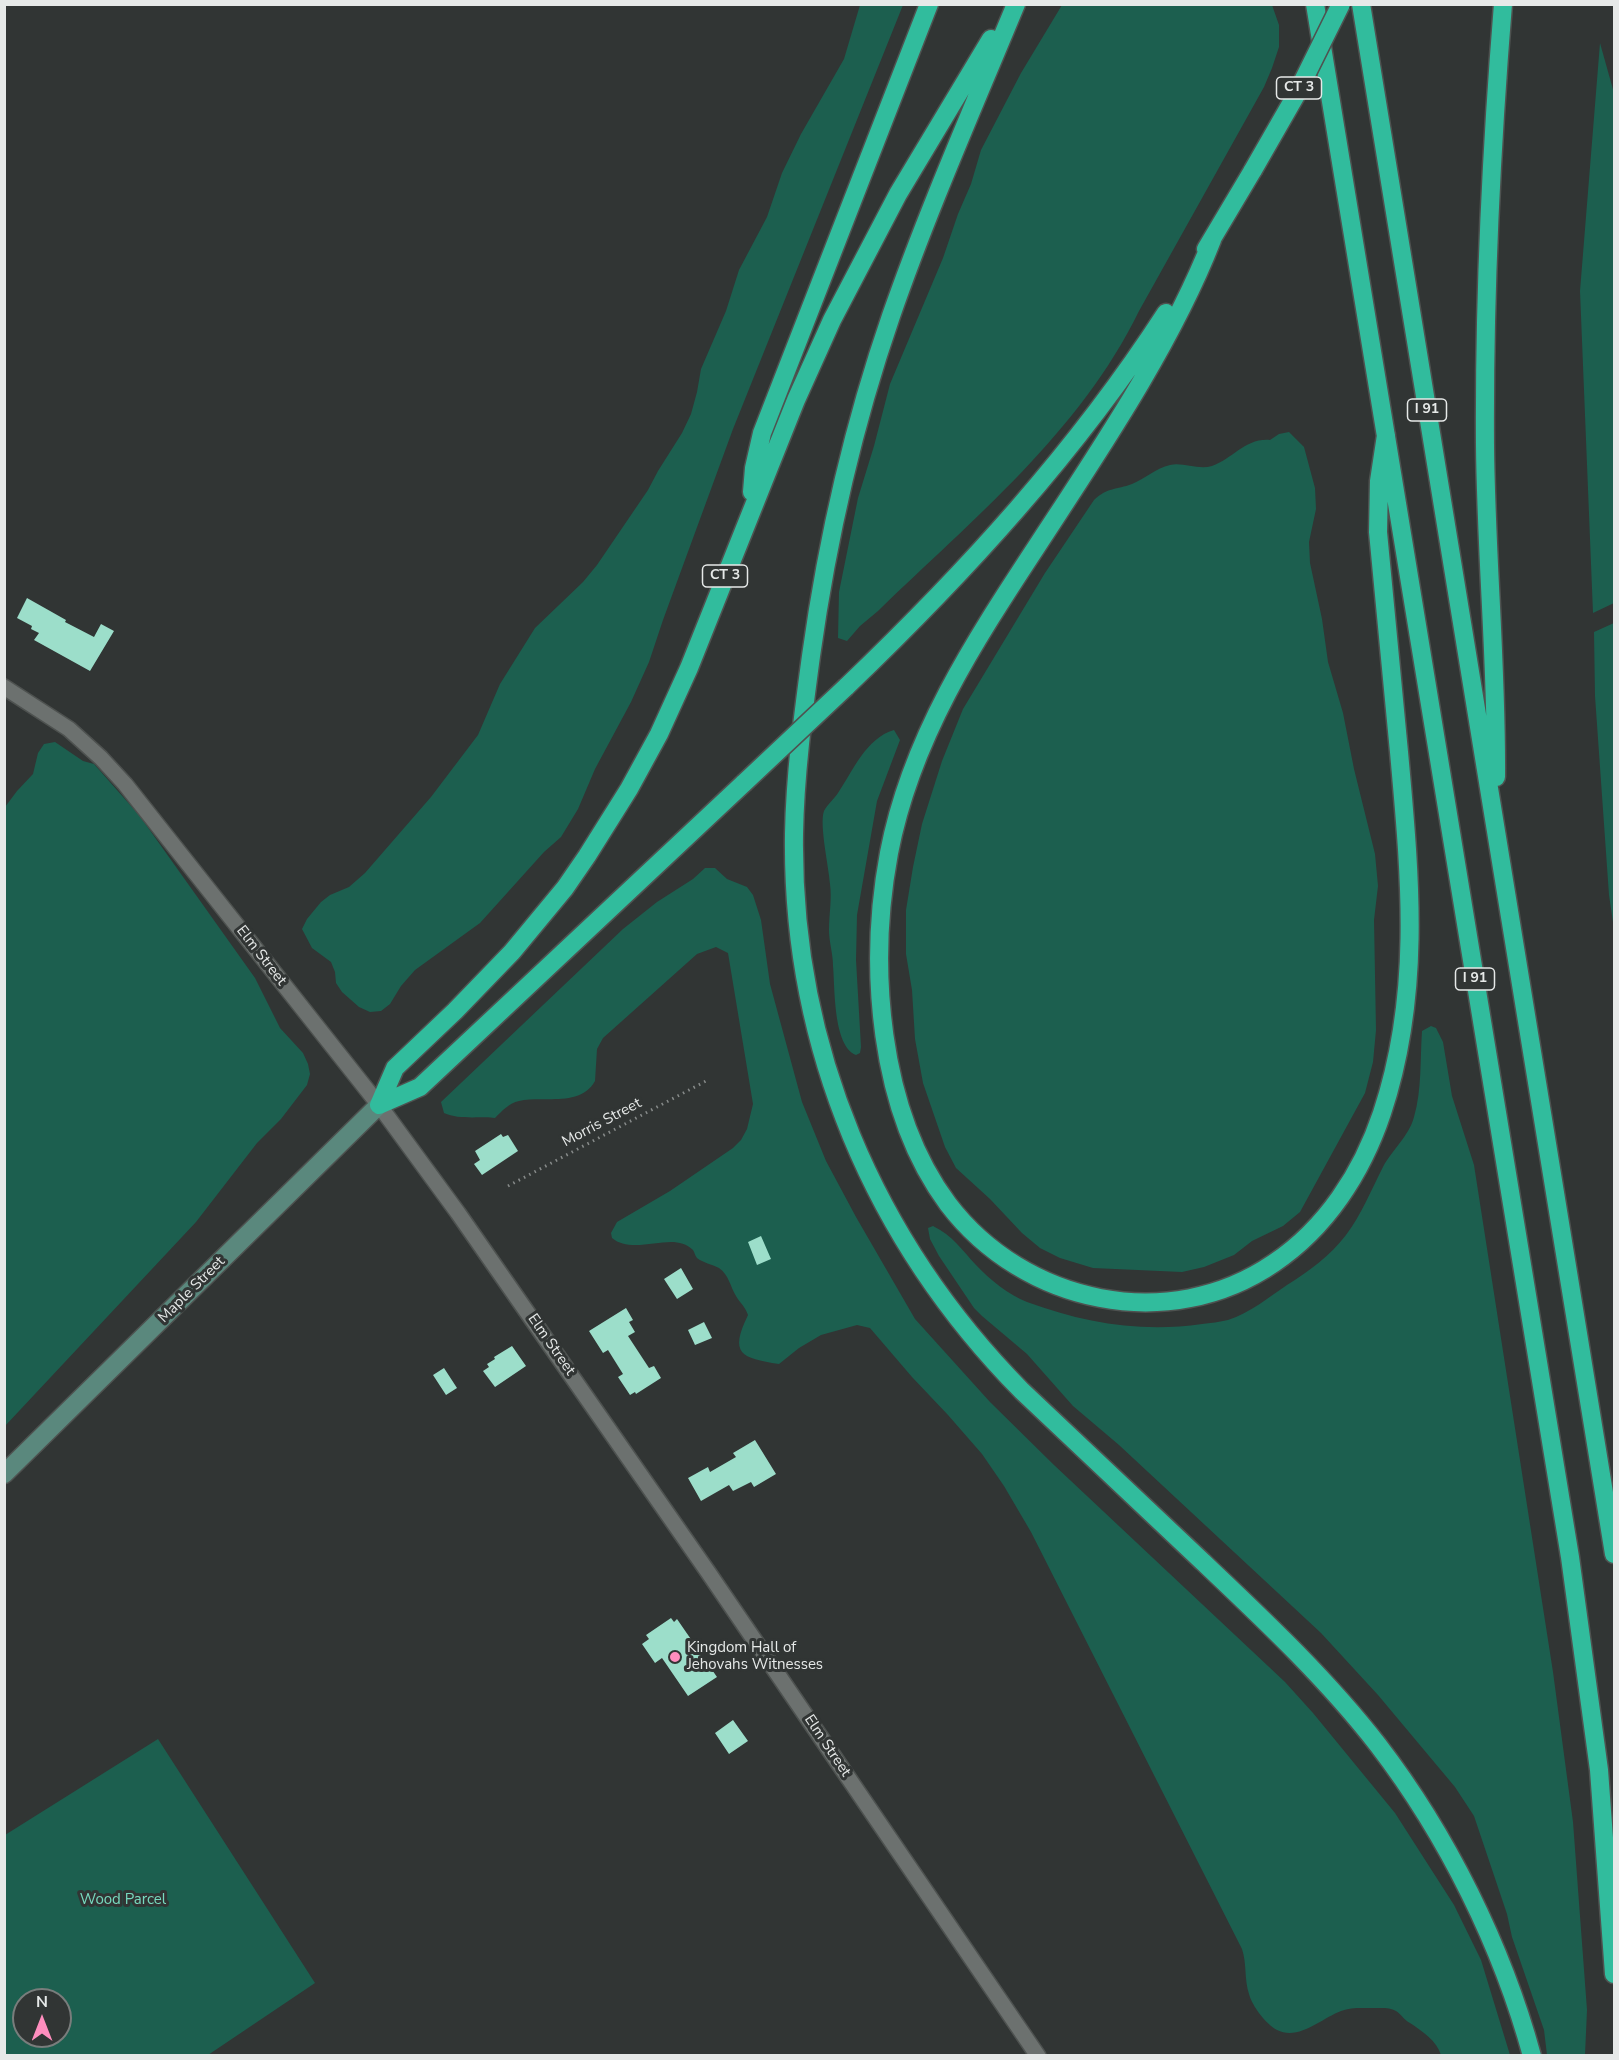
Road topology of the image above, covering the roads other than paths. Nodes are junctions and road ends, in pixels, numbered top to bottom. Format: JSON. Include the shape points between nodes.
{"nodes":[{"id":1,"x":929,"y":4,"type":"edge"},
{"id":2,"x":1014,"y":4,"type":"edge"},
{"id":3,"x":1315,"y":4,"type":"edge"},
{"id":4,"x":1341,"y":4,"type":"edge"},
{"id":5,"x":1360,"y":4,"type":"edge"},
{"id":6,"x":1504,"y":10,"type":"edge"},
{"id":7,"x":1212,"y":240,"type":"junction"},
{"id":8,"x":1386,"y":435,"type":"junction"},
{"id":9,"x":752,"y":506,"type":"junction"},
{"id":10,"x":4,"y":687,"type":"edge"},
{"id":11,"x":1494,"y":815,"type":"junction"},
{"id":12,"x":379,"y":1105,"type":"junction"},
{"id":13,"x":4,"y":1474,"type":"edge"},
{"id":14,"x":1614,"y":1554,"type":"edge"},
{"id":15,"x":1614,"y":1974,"type":"edge"},
{"id":16,"x":1038,"y":2055,"type":"edge"},
{"id":17,"x":1532,"y":2055,"type":"edge"}],
"edges":[{"from":1,"to":9,"type":"highway","via":[[762,433],[754,468]]},
{"from":2,"to":9,"type":"highway","number":"CT 3","via":[[898,194],[850,284],[812,362]]},
{"from":2,"to":17,"type":"highway","via":[[887,328],[847,468],[825,573],[805,704],[794,834],[799,933],[816,1028],[838,1104],[867,1172],[908,1248],[950,1308],[1022,1390],[1301,1657],[1356,1718],[1405,1782],[1485,1926]]},
{"from":3,"to":8,"type":"highway","number":"I 91"},
{"from":4,"to":7,"type":"highway","number":"CT 3","bridge":true,"via":[[1296,95]]},
{"from":5,"to":11,"type":"highway","number":"I 91"},
{"from":6,"to":11,"type":"highway","via":[[1485,311],[1486,524],[1497,735]]},
{"from":7,"to":8,"type":"highway","via":[[1187,296],[1138,386],[947,692],[906,786],[886,871],[880,941],[883,1012],[894,1084],[910,1134],[932,1179],[965,1223],[1000,1255],[1051,1284],[1092,1297],[1143,1302],[1196,1297],[1241,1282],[1278,1260],[1318,1226],[1347,1187],[1375,1132],[1399,1042],[1411,927],[1408,850],[1378,532],[1379,481]]},
{"from":7,"to":12,"type":"highway","number":"CT 3","bridge":true,"via":[[1138,355],[1087,425],[1041,483],[962,570],[846,687],[420,1087]]},
{"from":8,"to":15,"type":"highway","number":"I 91","via":[[1570,1557],[1599,1770]]},
{"from":9,"to":12,"type":"highway","number":"CT 3","via":[[678,694],[608,824],[565,888],[512,952],[395,1068]]},
{"from":10,"to":12,"type":"street","name":"Elm Street","via":[[69,729],[125,784]]},
{"from":11,"to":14,"type":"highway","number":"I 91"},
{"from":12,"to":13,"type":"main road","name":"Maple Street","number":"CT 3"},
{"from":12,"to":16,"type":"street","name":"Elm Street","via":[[596,1409]]}]}
